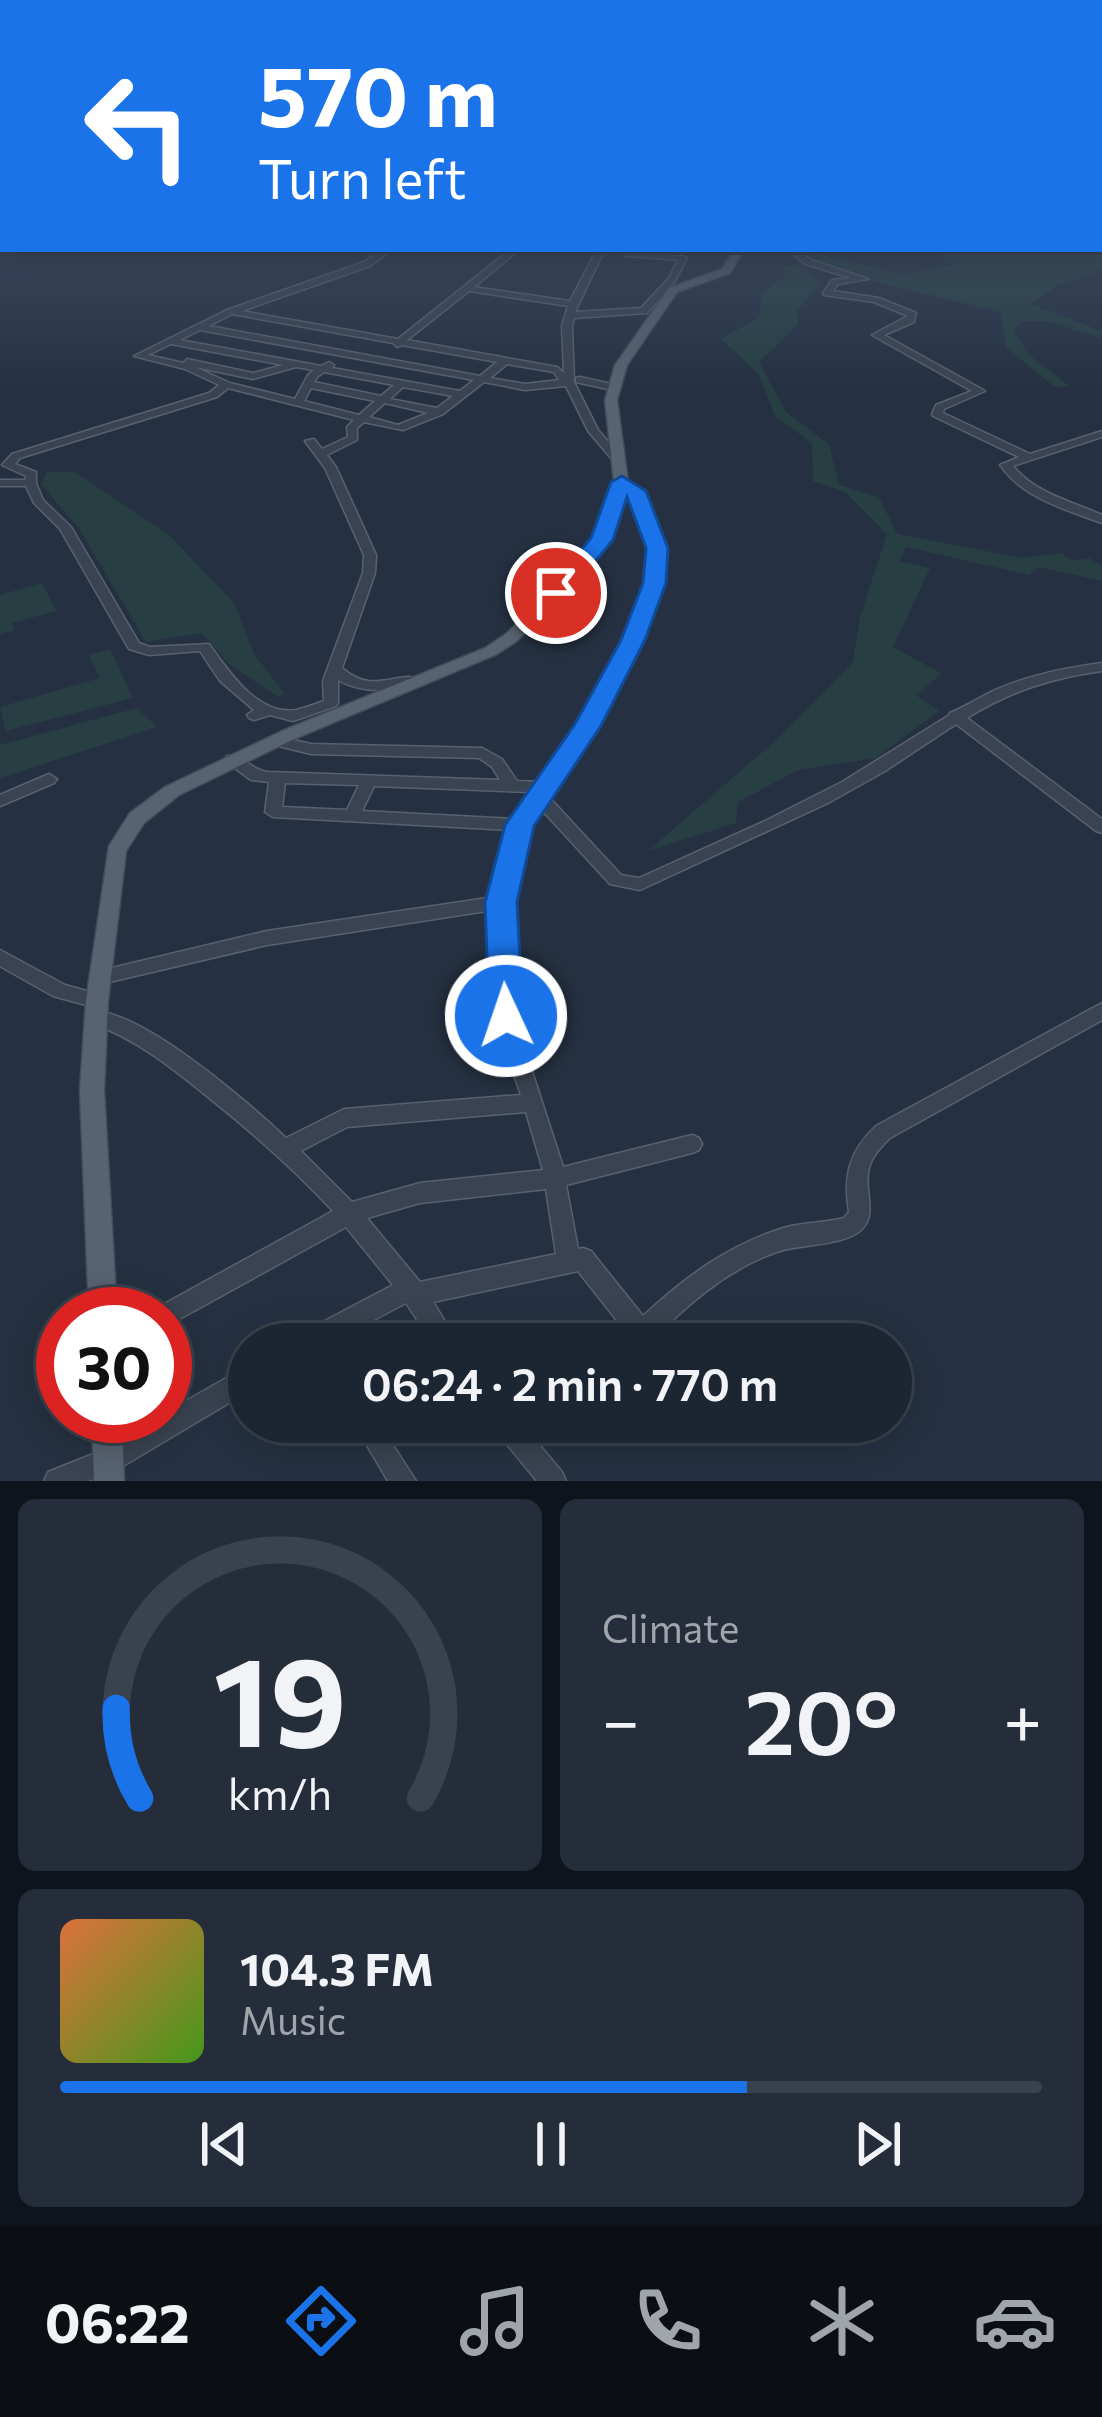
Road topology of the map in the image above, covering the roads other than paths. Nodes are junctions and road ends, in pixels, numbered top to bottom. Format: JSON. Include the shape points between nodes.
{"nodes":[{"id":1,"x":381,"y":254,"type":"edge"},
{"id":2,"x":509,"y":254,"type":"edge"},
{"id":3,"x":599,"y":254,"type":"edge"},
{"id":4,"x":630,"y":254,"type":"edge"},
{"id":5,"x":737,"y":254,"type":"edge"},
{"id":6,"x":797,"y":254,"type":"edge"},
{"id":7,"x":671,"y":286,"type":"junction"},
{"id":8,"x":466,"y":288,"type":"junction"},
{"id":9,"x":573,"y":309,"type":"junction"},
{"id":10,"x":230,"y":312,"type":"junction"},
{"id":11,"x":291,"y":322,"type":"junction"},
{"id":12,"x":200,"y":327,"type":"junction"},
{"id":13,"x":368,"y":336,"type":"junction"},
{"id":14,"x":265,"y":339,"type":"junction"},
{"id":15,"x":171,"y":340,"type":"junction"},
{"id":16,"x":400,"y":342,"type":"junction"},
{"id":17,"x":442,"y":349,"type":"junction"},
{"id":18,"x":335,"y":352,"type":"junction"},
{"id":19,"x":142,"y":353,"type":"junction"},
{"id":20,"x":349,"y":354,"type":"junction"},
{"id":21,"x":505,"y":361,"type":"junction"},
{"id":22,"x":297,"y":364,"type":"junction"},
{"id":23,"x":584,"y":366,"type":"dead end"},
{"id":24,"x":323,"y":368,"type":"junction"},
{"id":25,"x":420,"y":368,"type":"junction"},
{"id":26,"x":484,"y":380,"type":"junction"},
{"id":27,"x":572,"y":381,"type":"junction"},
{"id":28,"x":401,"y":383,"type":"junction"},
{"id":29,"x":308,"y":384,"type":"junction"},
{"id":30,"x":226,"y":385,"type":"junction"},
{"id":31,"x":612,"y":387,"type":"junction"},
{"id":32,"x":464,"y":394,"type":"junction"},
{"id":33,"x":381,"y":399,"type":"junction"},
{"id":34,"x":299,"y":402,"type":"junction"},
{"id":35,"x":439,"y":412,"type":"junction"},
{"id":36,"x":359,"y":418,"type":"junction"},
{"id":37,"x":1102,"y":434,"type":"edge"},
{"id":38,"x":310,"y":441,"type":"dead end"},
{"id":39,"x":323,"y":453,"type":"junction"},
{"id":40,"x":615,"y":456,"type":"junction"},
{"id":41,"x":1026,"y":456,"type":"junction"},
{"id":42,"x":622,"y":482,"type":"junction"},
{"id":43,"x":0,"y":483,"type":"edge"},
{"id":44,"x":30,"y":484,"type":"junction"},
{"id":45,"x":1102,"y":519,"type":"edge"},
{"id":46,"x":1102,"y":667,"type":"edge"},
{"id":47,"x":334,"y":668,"type":"junction"},
{"id":48,"x":427,"y":678,"type":"junction"},
{"id":49,"x":955,"y":716,"type":"junction"},
{"id":50,"x":275,"y":741,"type":"junction"},
{"id":51,"x":232,"y":760,"type":"junction"},
{"id":52,"x":278,"y":777,"type":"junction"},
{"id":53,"x":49,"y":779,"type":"dead end"},
{"id":54,"x":368,"y":780,"type":"junction"},
{"id":55,"x":512,"y":786,"type":"junction"},
{"id":56,"x":540,"y":791,"type":"junction"},
{"id":57,"x":0,"y":801,"type":"edge"},
{"id":58,"x":352,"y":816,"type":"junction"},
{"id":59,"x":520,"y":825,"type":"junction"},
{"id":60,"x":1102,"y":826,"type":"edge"},
{"id":61,"x":501,"y":902,"type":"junction"},
{"id":62,"x":0,"y":957,"type":"edge"},
{"id":63,"x":101,"y":977,"type":"junction"},
{"id":64,"x":97,"y":1009,"type":"junction"},
{"id":65,"x":1102,"y":1011,"type":"edge"},
{"id":66,"x":532,"y":1102,"type":"junction"},
{"id":67,"x":692,"y":1144,"type":"dead end"},
{"id":68,"x":285,"y":1149,"type":"junction"},
{"id":69,"x":556,"y":1178,"type":"junction"},
{"id":70,"x":352,"y":1212,"type":"junction"},
{"id":71,"x":568,"y":1259,"type":"junction"},
{"id":72,"x":102,"y":1287,"type":"edge"},
{"id":73,"x":414,"y":1291,"type":"junction"},
{"id":74,"x":192,"y":1301,"type":"edge"},
{"id":75,"x":348,"y":1323,"type":"edge"},
{"id":76,"x":434,"y":1323,"type":"edge"},
{"id":77,"x":626,"y":1323,"type":"edge"},
{"id":78,"x":651,"y":1323,"type":"edge"},
{"id":79,"x":228,"y":1391,"type":"edge"},
{"id":80,"x":378,"y":1443,"type":"edge"},
{"id":81,"x":522,"y":1443,"type":"edge"},
{"id":82,"x":109,"y":1471,"type":"edge"},
{"id":83,"x":57,"y":1481,"type":"edge"},
{"id":84,"x":403,"y":1481,"type":"edge"},
{"id":85,"x":553,"y":1481,"type":"edge"}],
"edges":[{"from":1,"to":10,"type":"street"},
{"from":2,"to":8,"type":"street"},
{"from":3,"to":9,"type":"street"},
{"from":4,"to":7,"type":"street","via":[[682,257]]},
{"from":5,"to":7,"type":"main road","via":[[726,272]]},
{"from":6,"to":41,"type":"street","via":[[864,279],[836,283],[827,293],[913,314],[877,335],[980,391],[937,414]]},
{"from":7,"to":9,"type":"street","via":[[643,312]]},
{"from":7,"to":31,"type":"main road"},
{"from":8,"to":9,"type":"street"},
{"from":8,"to":16,"type":"street"},
{"from":9,"to":27,"type":"street","via":[[566,351]]},
{"from":10,"to":11,"type":"street"},
{"from":10,"to":12,"type":"street"},
{"from":11,"to":13,"type":"street"},
{"from":11,"to":14,"type":"street"},
{"from":12,"to":14,"type":"street"},
{"from":12,"to":15,"type":"street"},
{"from":13,"to":16,"type":"street"},
{"from":13,"to":18,"type":"street"},
{"from":14,"to":18,"type":"street"},
{"from":15,"to":19,"type":"street"},
{"from":15,"to":22,"type":"street"},
{"from":16,"to":17,"type":"street"},
{"from":16,"to":20,"type":"street"},
{"from":17,"to":21,"type":"street"},
{"from":17,"to":25,"type":"street"},
{"from":18,"to":20,"type":"street"},
{"from":18,"to":22,"type":"street"},
{"from":19,"to":22,"type":"street","via":[[250,376]]},
{"from":19,"to":30,"type":"street"},
{"from":20,"to":24,"type":"street"},
{"from":20,"to":25,"type":"street"},
{"from":21,"to":26,"type":"street"},
{"from":21,"to":27,"type":"street","via":[[557,370]]},
{"from":22,"to":24,"type":"street"},
{"from":23,"to":27,"type":"street"},
{"from":24,"to":28,"type":"street"},
{"from":24,"to":29,"type":"street"},
{"from":25,"to":26,"type":"street"},
{"from":25,"to":28,"type":"street"},
{"from":26,"to":27,"type":"street","via":[[528,388]]},
{"from":26,"to":32,"type":"street"},
{"from":27,"to":31,"type":"street"},
{"from":27,"to":40,"type":"street","via":[[593,431]]},
{"from":28,"to":32,"type":"street"},
{"from":28,"to":33,"type":"street"},
{"from":29,"to":33,"type":"street"},
{"from":29,"to":34,"type":"street"},
{"from":30,"to":34,"type":"street"},
{"from":30,"to":44,"type":"street","via":[[16,456],[8,466],[32,474]]},
{"from":31,"to":40,"type":"main road"},
{"from":32,"to":35,"type":"street"},
{"from":33,"to":35,"type":"street"},
{"from":33,"to":36,"type":"street"},
{"from":34,"to":36,"type":"street"},
{"from":35,"to":36,"type":"street","via":[[398,428]]},
{"from":36,"to":39,"type":"street","via":[[352,440]]},
{"from":37,"to":41,"type":"street"},
{"from":38,"to":39,"type":"street"},
{"from":39,"to":47,"type":"street","via":[[370,560]]},
{"from":40,"to":42,"type":"main road"},
{"from":41,"to":45,"type":"street","via":[[1006,465],[1014,477]]},
{"from":42,"to":48,"type":"main road","via":[[602,540],[556,593],[491,651]]},
{"from":42,"to":56,"type":"street","via":[[638,495],[652,530],[655,583],[587,726]]},
{"from":43,"to":44,"type":"street"},
{"from":44,"to":47,"type":"street","via":[[69,532],[134,646],[204,647],[258,713],[293,716],[328,705]]},
{"from":46,"to":49,"type":"street","via":[[1031,676]]},
{"from":47,"to":48,"type":"street","via":[[361,686]]},
{"from":48,"to":50,"type":"main road"},
{"from":49,"to":56,"type":"street","via":[[844,788],[631,886],[616,880]]},
{"from":49,"to":60,"type":"street"},
{"from":50,"to":51,"type":"main road"},
{"from":50,"to":55,"type":"street","via":[[482,753]]},
{"from":51,"to":52,"type":"street","via":[[256,776]]},
{"from":51,"to":63,"type":"main road","via":[[153,803],[124,834]]},
{"from":52,"to":54,"type":"street"},
{"from":52,"to":58,"type":"street","via":[[273,812]]},
{"from":53,"to":57,"type":"street"},
{"from":54,"to":55,"type":"street"},
{"from":54,"to":58,"type":"street"},
{"from":55,"to":56,"type":"street"},
{"from":56,"to":59,"type":"street"},
{"from":58,"to":59,"type":"street"},
{"from":59,"to":61,"type":"street"},
{"from":61,"to":63,"type":"street","via":[[267,938]]},
{"from":61,"to":66,"type":"street","via":[[506,1016]]},
{"from":62,"to":64,"type":"street"},
{"from":63,"to":64,"type":"main road"},
{"from":64,"to":68,"type":"street","via":[[162,1048]]},
{"from":64,"to":72,"type":"main road","via":[[92,1090]]},
{"from":65,"to":78,"type":"street","via":[[883,1132],[858,1161],[860,1215],[851,1226],[792,1235],[739,1259]]},
{"from":66,"to":68,"type":"street","via":[[344,1118]]},
{"from":66,"to":69,"type":"street"},
{"from":67,"to":69,"type":"street"},
{"from":68,"to":70,"type":"street"},
{"from":69,"to":70,"type":"street","via":[[420,1192]]},
{"from":69,"to":71,"type":"street"},
{"from":70,"to":73,"type":"street"},
{"from":70,"to":74,"type":"street"},
{"from":71,"to":73,"type":"street"},
{"from":71,"to":77,"type":"street","via":[[586,1261]]},
{"from":73,"to":75,"type":"street"},
{"from":73,"to":76,"type":"street"},
{"from":79,"to":82,"type":"street"},
{"from":80,"to":84,"type":"street"},
{"from":81,"to":85,"type":"street"},
{"from":82,"to":83,"type":"street"}]}
